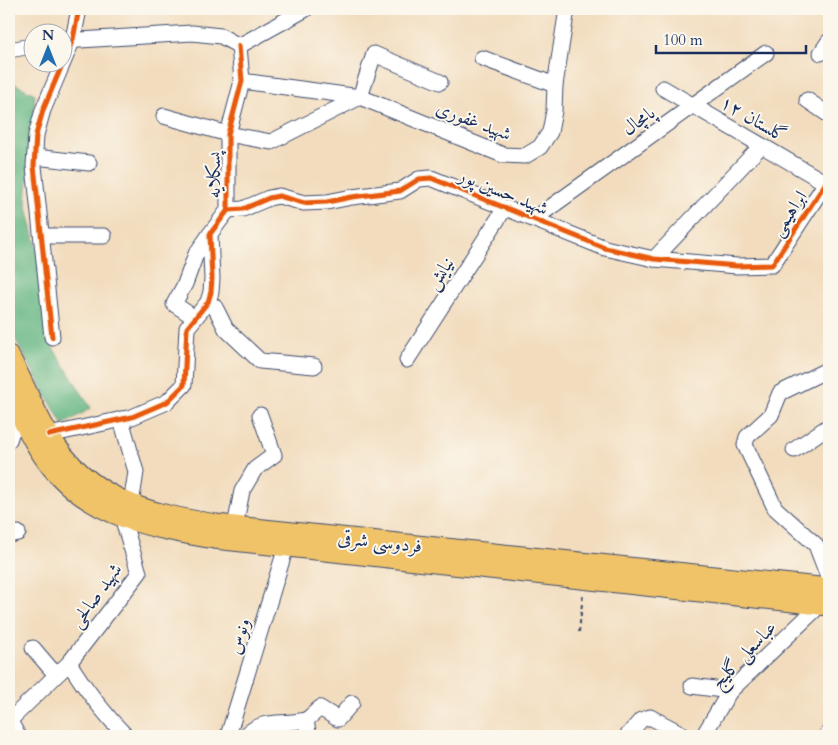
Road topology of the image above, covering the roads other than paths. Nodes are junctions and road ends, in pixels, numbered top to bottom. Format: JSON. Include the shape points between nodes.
{"nodes":[{"id":1,"x":79,"y":9,"type":"edge"},
{"id":2,"x":306,"y":9,"type":"edge"},
{"id":3,"x":567,"y":9,"type":"edge"},
{"id":4,"x":72,"y":29,"type":"edge"},
{"id":5,"x":72,"y":40,"type":"edge"},
{"id":6,"x":239,"y":46,"type":"junction"},
{"id":7,"x":22,"y":48,"type":"edge"},
{"id":8,"x":9,"y":50,"type":"edge"},
{"id":9,"x":766,"y":53,"type":"dead end"},
{"id":10,"x":482,"y":58,"type":"dead end"},
{"id":11,"x":57,"y":72,"type":"edge"},
{"id":12,"x":242,"y":81,"type":"junction"},
{"id":13,"x":440,"y":82,"type":"dead end"},
{"id":14,"x":555,"y":85,"type":"junction"},
{"id":15,"x":663,"y":88,"type":"dead end"},
{"id":16,"x":360,"y":97,"type":"junction"},
{"id":17,"x":807,"y":100,"type":"dead end"},
{"id":18,"x":693,"y":106,"type":"junction"},
{"id":19,"x":829,"y":115,"type":"edge"},
{"id":20,"x":164,"y":116,"type":"dead end"},
{"id":21,"x":228,"y":134,"type":"junction"},
{"id":22,"x":762,"y":146,"type":"junction"},
{"id":23,"x":35,"y":157,"type":"junction"},
{"id":24,"x":89,"y":163,"type":"dead end"},
{"id":25,"x":828,"y":181,"type":"edge"},
{"id":26,"x":505,"y":208,"type":"junction"},
{"id":27,"x":228,"y":210,"type":"junction"},
{"id":28,"x":534,"y":220,"type":"junction"},
{"id":29,"x":210,"y":234,"type":"junction"},
{"id":30,"x":42,"y":236,"type":"junction"},
{"id":31,"x":104,"y":236,"type":"dead end"},
{"id":32,"x":654,"y":259,"type":"junction"},
{"id":33,"x":772,"y":265,"type":"joint"},
{"id":34,"x":208,"y":302,"type":"junction"},
{"id":35,"x":195,"y":318,"type":"junction"},
{"id":36,"x":52,"y":337,"type":"dead end"},
{"id":37,"x":9,"y":354,"type":"edge"},
{"id":38,"x":407,"y":360,"type":"dead end"},
{"id":39,"x":314,"y":366,"type":"dead end"},
{"id":40,"x":829,"y":369,"type":"edge"},
{"id":41,"x":9,"y":394,"type":"edge"},
{"id":42,"x":260,"y":415,"type":"dead end"},
{"id":43,"x":122,"y":420,"type":"junction"},
{"id":44,"x":24,"y":422,"type":"junction"},
{"id":45,"x":829,"y":426,"type":"edge"},
{"id":46,"x":49,"y":435,"type":"junction"},
{"id":47,"x":9,"y":440,"type":"edge"},
{"id":48,"x":794,"y":450,"type":"dead end"},
{"id":49,"x":126,"y":510,"type":"junction"},
{"id":50,"x":235,"y":526,"type":"junction"},
{"id":51,"x":286,"y":547,"type":"junction"},
{"id":52,"x":829,"y":579,"type":"edge"},
{"id":53,"x":829,"y":588,"type":"edge"},
{"id":54,"x":825,"y":605,"type":"edge"},
{"id":55,"x":33,"y":648,"type":"dead end"},
{"id":56,"x":69,"y":664,"type":"junction"},
{"id":57,"x":56,"y":675,"type":"junction"},
{"id":58,"x":692,"y":686,"type":"dead end"},
{"id":59,"x":730,"y":691,"type":"junction"},
{"id":60,"x":352,"y":703,"type":"dead end"},
{"id":61,"x":306,"y":720,"type":"junction"},
{"id":62,"x":10,"y":721,"type":"edge"},
{"id":63,"x":829,"y":732,"type":"edge"},
{"id":64,"x":18,"y":736,"type":"edge"},
{"id":65,"x":126,"y":736,"type":"edge"},
{"id":66,"x":228,"y":736,"type":"edge"},
{"id":67,"x":245,"y":736,"type":"edge"},
{"id":68,"x":305,"y":736,"type":"edge"},
{"id":69,"x":627,"y":736,"type":"edge"},
{"id":70,"x":686,"y":736,"type":"edge"},
{"id":71,"x":703,"y":736,"type":"edge"},
{"id":72,"x":826,"y":736,"type":"edge"}],
"edges":[{"from":1,"to":4,"type":"street"},
{"from":2,"to":6,"type":"street"},
{"from":3,"to":14,"type":"street","name":"شهید غفوری"},
{"from":5,"to":6,"type":"street","via":[[192,33],[221,36]]},
{"from":6,"to":12,"type":"street","name":"پسکلایه"},
{"from":7,"to":8,"type":"street"},
{"from":9,"to":18,"type":"street","name":"پامچال"},
{"from":10,"to":14,"type":"street"},
{"from":11,"to":23,"type":"street","via":[[36,134]]},
{"from":12,"to":16,"type":"street","name":"شهید غفوری"},
{"from":12,"to":21,"type":"street","name":"پسکلایه"},
{"from":13,"to":16,"type":"street","via":[[374,54]]},
{"from":14,"to":16,"type":"street","name":"شهید غفوری","via":[[550,132],[540,147],[525,156],[503,155]]},
{"from":15,"to":18,"type":"street","name":"گلستان ۱۲"},
{"from":16,"to":21,"type":"street","via":[[271,142]]},
{"from":17,"to":19,"type":"street"},
{"from":18,"to":22,"type":"street","name":"گلستان ۱۲"},
{"from":18,"to":28,"type":"street","name":"پامچال"},
{"from":20,"to":21,"type":"street"},
{"from":21,"to":27,"type":"street","name":"پسکلایه"},
{"from":22,"to":25,"type":"street","name":"گلستان ۱۲"},
{"from":22,"to":32,"type":"street"},
{"from":23,"to":24,"type":"street"},
{"from":23,"to":30,"type":"street"},
{"from":25,"to":33,"type":"street","name":"ابراهیمی"},
{"from":26,"to":27,"type":"street","name":"شهید حسین پور","via":[[431,178],[418,179],[400,191],[304,203],[279,196],[242,209]]},
{"from":26,"to":28,"type":"street","name":"شهید حسین پور"},
{"from":26,"to":38,"type":"street","name":"نیایش"},
{"from":27,"to":29,"type":"street","name":"پسکلایه"},
{"from":28,"to":32,"type":"street","name":"شهید حسین پور","via":[[605,248]]},
{"from":29,"to":34,"type":"street","via":[[212,278]]},
{"from":29,"to":35,"type":"street","name":"پسکلایه","via":[[196,254],[174,304]]},
{"from":30,"to":31,"type":"street"},
{"from":30,"to":36,"type":"street"},
{"from":32,"to":33,"type":"street","name":"شهید حسین پور","via":[[738,266]]},
{"from":34,"to":35,"type":"street"},
{"from":34,"to":39,"type":"street","via":[[226,328],[260,361]]},
{"from":35,"to":43,"type":"street","via":[[187,328],[184,385],[167,402]]},
{"from":37,"to":46,"type":"main road","name":"فردوسی شرقی"},
{"from":40,"to":52,"type":"street","via":[[780,393],[771,415],[747,437],[745,445],[775,508],[816,545]]},
{"from":41,"to":44,"type":"main road","name":"فردوسی شرقی"},
{"from":42,"to":50,"type":"street","via":[[274,455],[255,469],[242,491]]},
{"from":43,"to":46,"type":"street"},
{"from":43,"to":49,"type":"street","via":[[136,472]]},
{"from":44,"to":47,"type":"street","via":[[12,431]]},
{"from":44,"to":49,"type":"main road","name":"فردوسی شرقی","via":[[51,467],[79,496],[114,515]]},
{"from":45,"to":48,"type":"street"},
{"from":46,"to":49,"type":"main road","name":"فردوسی شرقی","via":[[64,456],[90,482],[120,500]]},
{"from":49,"to":50,"type":"main road","name":"فردوسی شرقی"},
{"from":49,"to":51,"type":"main road","name":"فردوسی شرقی","via":[[167,531]]},
{"from":49,"to":56,"type":"street","name":"شهید صالحی","via":[[139,572]]},
{"from":50,"to":53,"type":"main road","name":"فردوسی شرقی"},
{"from":51,"to":54,"type":"main road","name":"فردوسی شرقی"},
{"from":51,"to":66,"type":"street","name":"ونوس"},
{"from":54,"to":59,"type":"street","name":"عباسعلی گلیج"},
{"from":55,"to":57,"type":"street"},
{"from":56,"to":57,"type":"street","name":"شهید صالحی"},
{"from":56,"to":65,"type":"street","via":[[103,712]]},
{"from":57,"to":62,"type":"street","name":"شهید صالحی"},
{"from":58,"to":59,"type":"street"},
{"from":59,"to":71,"type":"street","name":"عباسعلی گلیج"},
{"from":60,"to":61,"type":"street","via":[[338,719],[320,708]]},
{"from":61,"to":67,"type":"street","via":[[266,723]]},
{"from":61,"to":68,"type":"street","via":[[308,732]]},
{"from":62,"to":64,"type":"street"},
{"from":63,"to":72,"type":"street"},
{"from":69,"to":70,"type":"street","via":[[641,720],[650,717]]}]}
